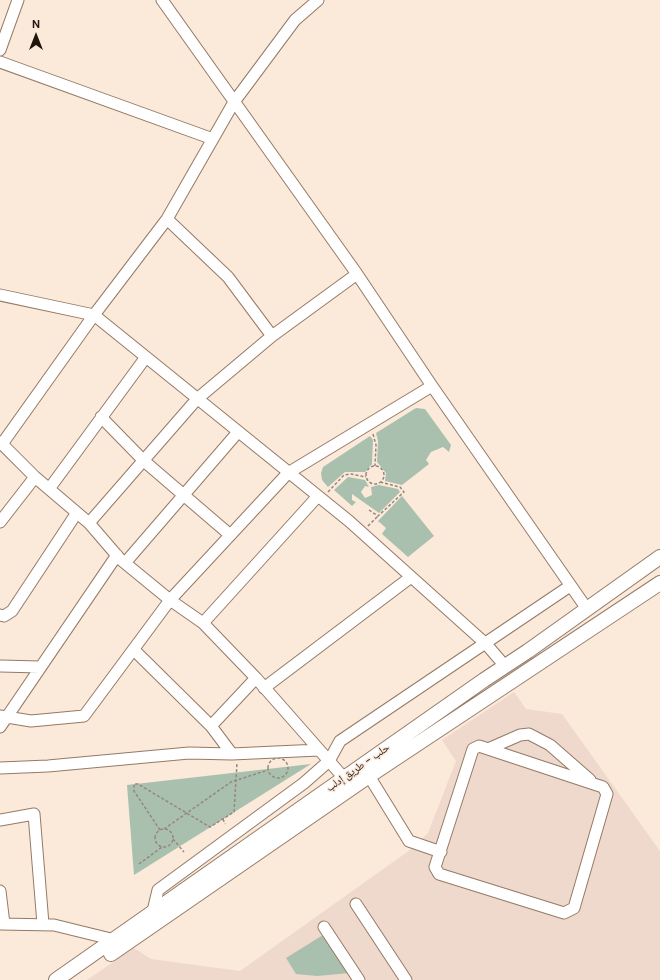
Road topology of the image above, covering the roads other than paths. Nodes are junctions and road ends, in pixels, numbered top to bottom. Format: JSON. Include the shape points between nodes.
{"nodes":[{"id":1,"x":18,"y":0,"type":"edge"},
{"id":2,"x":162,"y":0,"type":"edge"},
{"id":3,"x":318,"y":0,"type":"edge"},
{"id":4,"x":0,"y":50,"type":"edge"},
{"id":5,"x":0,"y":62,"type":"edge"},
{"id":6,"x":234,"y":102,"type":"junction"},
{"id":7,"x":213,"y":139,"type":"junction"},
{"id":8,"x":167,"y":219,"type":"junction"},
{"id":9,"x":357,"y":274,"type":"junction"},
{"id":10,"x":0,"y":295,"type":"edge"},
{"id":11,"x":94,"y":315,"type":"junction"},
{"id":12,"x":272,"y":336,"type":"junction"},
{"id":13,"x":146,"y":357,"type":"junction"},
{"id":14,"x":432,"y":386,"type":"junction"},
{"id":15,"x":197,"y":399,"type":"junction"},
{"id":16,"x":101,"y":417,"type":"junction"},
{"id":17,"x":238,"y":432,"type":"junction"},
{"id":18,"x":1,"y":443,"type":"edge"},
{"id":19,"x":144,"y":461,"type":"junction"},
{"id":20,"x":288,"y":473,"type":"junction"},
{"id":21,"x":35,"y":477,"type":"junction"},
{"id":22,"x":49,"y":489,"type":"junction"},
{"id":23,"x":184,"y":495,"type":"junction"},
{"id":24,"x":320,"y":498,"type":"junction"},
{"id":25,"x":76,"y":514,"type":"junction"},
{"id":26,"x":0,"y":522,"type":"edge"},
{"id":27,"x":89,"y":523,"type":"junction"},
{"id":28,"x":229,"y":534,"type":"junction"},
{"id":29,"x":660,"y":557,"type":"edge"},
{"id":30,"x":121,"y":559,"type":"junction"},
{"id":31,"x":411,"y":577,"type":"junction"},
{"id":32,"x":660,"y":583,"type":"edge"},
{"id":33,"x":570,"y":586,"type":"junction"},
{"id":34,"x":170,"y":600,"type":"junction"},
{"id":35,"x":587,"y":609,"type":"junction"},
{"id":36,"x":0,"y":615,"type":"edge"},
{"id":37,"x":203,"y":623,"type":"junction"},
{"id":38,"x":486,"y":644,"type":"junction"},
{"id":39,"x":134,"y":650,"type":"junction"},
{"id":40,"x":528,"y":651,"type":"junction"},
{"id":41,"x":538,"y":665,"type":"junction"},
{"id":42,"x":0,"y":666,"type":"edge"},
{"id":43,"x":505,"y":666,"type":"junction"},
{"id":44,"x":40,"y":667,"type":"junction"},
{"id":45,"x":256,"y":678,"type":"junction"},
{"id":46,"x":264,"y":688,"type":"junction"},
{"id":47,"x":4,"y":716,"type":"edge"},
{"id":48,"x":211,"y":726,"type":"junction"},
{"id":49,"x":0,"y":727,"type":"edge"},
{"id":50,"x":488,"y":749,"type":"junction"},
{"id":51,"x":319,"y":750,"type":"junction"},
{"id":52,"x":235,"y":757,"type":"junction"},
{"id":53,"x":329,"y":761,"type":"junction"},
{"id":54,"x":0,"y":768,"type":"edge"},
{"id":55,"x":369,"y":776,"type":"junction"},
{"id":56,"x":344,"y":778,"type":"junction"},
{"id":57,"x":594,"y":784,"type":"junction"},
{"id":58,"x":0,"y":820,"type":"edge"},
{"id":59,"x":440,"y":852,"type":"junction"},
{"id":60,"x":0,"y":890,"type":"edge"},
{"id":61,"x":356,"y":904,"type":"dead end"},
{"id":62,"x":154,"y":910,"type":"junction"},
{"id":63,"x":2,"y":924,"type":"edge"},
{"id":64,"x":43,"y":924,"type":"junction"},
{"id":65,"x":324,"y":927,"type":"dead end"},
{"id":66,"x":115,"y":940,"type":"junction"},
{"id":67,"x":56,"y":980,"type":"edge"},
{"id":68,"x":72,"y":980,"type":"edge"},
{"id":69,"x":359,"y":980,"type":"edge"},
{"id":70,"x":406,"y":980,"type":"edge"}],
"edges":[{"from":1,"to":4,"type":"street"},
{"from":2,"to":6,"type":"street"},
{"from":3,"to":6,"type":"street","via":[[295,20]]},
{"from":5,"to":7,"type":"street"},
{"from":6,"to":7,"type":"street"},
{"from":6,"to":9,"type":"street"},
{"from":7,"to":8,"type":"street"},
{"from":8,"to":11,"type":"street"},
{"from":8,"to":12,"type":"street","via":[[228,277]]},
{"from":9,"to":12,"type":"street"},
{"from":9,"to":14,"type":"street"},
{"from":10,"to":11,"type":"street"},
{"from":11,"to":13,"type":"street"},
{"from":11,"to":18,"type":"street"},
{"from":12,"to":15,"type":"street"},
{"from":13,"to":15,"type":"street"},
{"from":13,"to":16,"type":"street"},
{"from":14,"to":20,"type":"street"},
{"from":14,"to":33,"type":"street"},
{"from":15,"to":17,"type":"street"},
{"from":15,"to":19,"type":"street"},
{"from":16,"to":19,"type":"street"},
{"from":16,"to":22,"type":"street"},
{"from":17,"to":20,"type":"street"},
{"from":17,"to":23,"type":"street"},
{"from":18,"to":21,"type":"street"},
{"from":19,"to":23,"type":"street"},
{"from":19,"to":27,"type":"street"},
{"from":20,"to":24,"type":"street"},
{"from":20,"to":28,"type":"street"},
{"from":21,"to":22,"type":"street"},
{"from":21,"to":26,"type":"street"},
{"from":22,"to":25,"type":"street"},
{"from":23,"to":28,"type":"street"},
{"from":23,"to":30,"type":"street"},
{"from":24,"to":31,"type":"street"},
{"from":24,"to":37,"type":"street"},
{"from":25,"to":27,"type":"street"},
{"from":25,"to":36,"type":"street","via":[[12,611],[4,616]]},
{"from":27,"to":30,"type":"street"},
{"from":28,"to":34,"type":"street"},
{"from":29,"to":35,"type":"main road","name":"حلب - طريق إدلب"},
{"from":30,"to":34,"type":"street"},
{"from":30,"to":44,"type":"street"},
{"from":31,"to":38,"type":"street"},
{"from":31,"to":46,"type":"street"},
{"from":32,"to":41,"type":"main road","name":"حلب - طريق إدلب"},
{"from":33,"to":35,"type":"street"},
{"from":33,"to":38,"type":"street"},
{"from":34,"to":37,"type":"street"},
{"from":34,"to":39,"type":"street"},
{"from":35,"to":40,"type":"main road","name":"حلب - طريق إدلب"},
{"from":37,"to":45,"type":"street"},
{"from":38,"to":43,"type":"street"},
{"from":38,"to":53,"type":"street","via":[[340,741]]},
{"from":39,"to":47,"type":"street","via":[[84,716],[31,721]]},
{"from":39,"to":48,"type":"street"},
{"from":40,"to":41,"type":"main road"},
{"from":40,"to":43,"type":"main road","name":"حلب - طريق إدلب"},
{"from":41,"to":55,"type":"main road","name":"حلب - طريق إدلب"},
{"from":42,"to":44,"type":"street"},
{"from":43,"to":56,"type":"main road","name":"حلب - طريق إدلب"},
{"from":44,"to":47,"type":"street"},
{"from":45,"to":46,"type":"street"},
{"from":45,"to":48,"type":"street"},
{"from":46,"to":51,"type":"street"},
{"from":47,"to":49,"type":"street"},
{"from":48,"to":52,"type":"street"},
{"from":50,"to":57,"type":"street"},
{"from":50,"to":57,"type":"street","via":[[520,735],[533,735],[550,745]]},
{"from":50,"to":59,"type":"street","via":[[479,746],[473,749]]},
{"from":51,"to":52,"type":"street"},
{"from":51,"to":53,"type":"street"},
{"from":52,"to":54,"type":"street","via":[[189,753]]},
{"from":53,"to":56,"type":"street"},
{"from":53,"to":62,"type":"street","via":[[304,783],[158,890]]},
{"from":55,"to":59,"type":"street","via":[[409,841]]},
{"from":55,"to":68,"type":"main road","name":"حلب - طريق إدلب"},
{"from":56,"to":62,"type":"main road","name":"حلب - طريق إدلب"},
{"from":57,"to":59,"type":"street","via":[[603,787],[607,794],[574,908],[564,913],[439,874],[435,867]]},
{"from":58,"to":64,"type":"street","via":[[34,814]]},
{"from":60,"to":63,"type":"street"},
{"from":61,"to":70,"type":"street"},
{"from":62,"to":66,"type":"main road","name":"حلب - طريق إدلب"},
{"from":63,"to":64,"type":"street"},
{"from":64,"to":66,"type":"street"},
{"from":65,"to":69,"type":"street"},
{"from":66,"to":67,"type":"main road","name":"حلب - طريق إدلب"}]}
